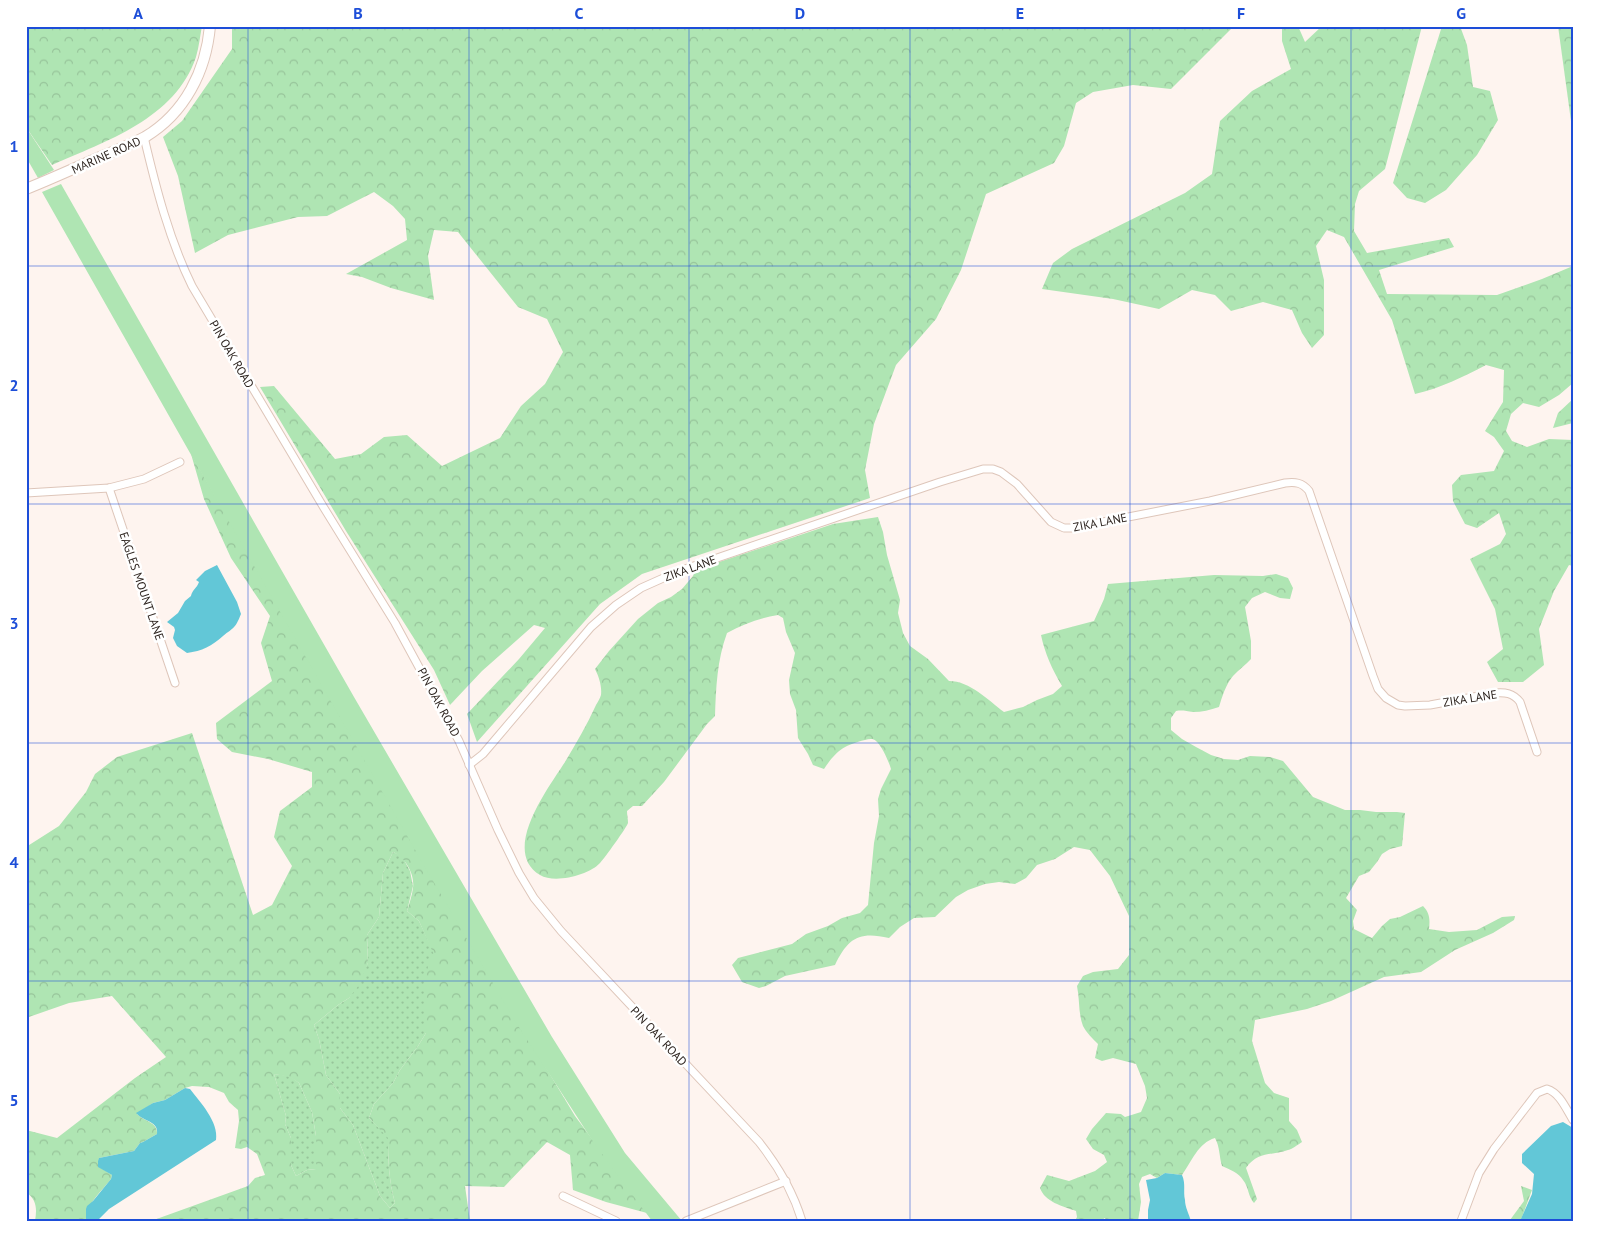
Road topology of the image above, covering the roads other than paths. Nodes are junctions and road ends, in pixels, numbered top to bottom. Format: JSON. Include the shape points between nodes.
{"nodes":[{"id":1,"x":210,"y":26,"type":"edge"},
{"id":2,"x":144,"y":137,"type":"junction"},
{"id":3,"x":26,"y":189,"type":"edge"},
{"id":4,"x":180,"y":462,"type":"dead end"},
{"id":5,"x":109,"y":488,"type":"junction"},
{"id":6,"x":26,"y":493,"type":"edge"},
{"id":7,"x":175,"y":683,"type":"dead end"},
{"id":8,"x":1537,"y":752,"type":"dead end"},
{"id":9,"x":470,"y":765,"type":"junction"},
{"id":10,"x":1573,"y":1120,"type":"edge"},
{"id":11,"x":786,"y":1181,"type":"junction"},
{"id":12,"x":563,"y":1196,"type":"dead end"},
{"id":13,"x":616,"y":1221,"type":"edge"},
{"id":14,"x":686,"y":1221,"type":"edge"},
{"id":15,"x":802,"y":1221,"type":"edge"},
{"id":16,"x":1461,"y":1221,"type":"edge"}],
"edges":[{"from":1,"to":2,"type":"main road","name":"MARINE ROAD","via":[[202,66],[189,94],[170,117]]},
{"from":2,"to":3,"type":"main road","name":"MARINE ROAD"},
{"from":2,"to":9,"type":"street","name":"PIN OAK ROAD","via":[[176,249],[192,286],[395,623]]},
{"from":4,"to":5,"type":"street","via":[[144,479]]},
{"from":5,"to":6,"type":"street"},
{"from":5,"to":7,"type":"street","name":"EAGLES MOUNT LANE"},
{"from":8,"to":9,"type":"street","name":"ZIKA LANE","via":[[1520,702],[1508,693],[1413,707],[1398,705],[1381,694],[1308,491],[1303,485],[1285,483],[1210,501],[1064,528],[1051,522],[1007,476],[987,468],[751,546],[641,588],[591,627],[483,754]]},
{"from":9,"to":11,"type":"street","name":"PIN OAK ROAD","via":[[513,861],[534,898],[759,1142]]},
{"from":10,"to":16,"type":"street","via":[[1554,1092],[1547,1089],[1537,1093],[1479,1173]]},
{"from":11,"to":14,"type":"street"},
{"from":11,"to":15,"type":"street","name":"PIN OAK ROAD"},
{"from":12,"to":13,"type":"street"}]}
